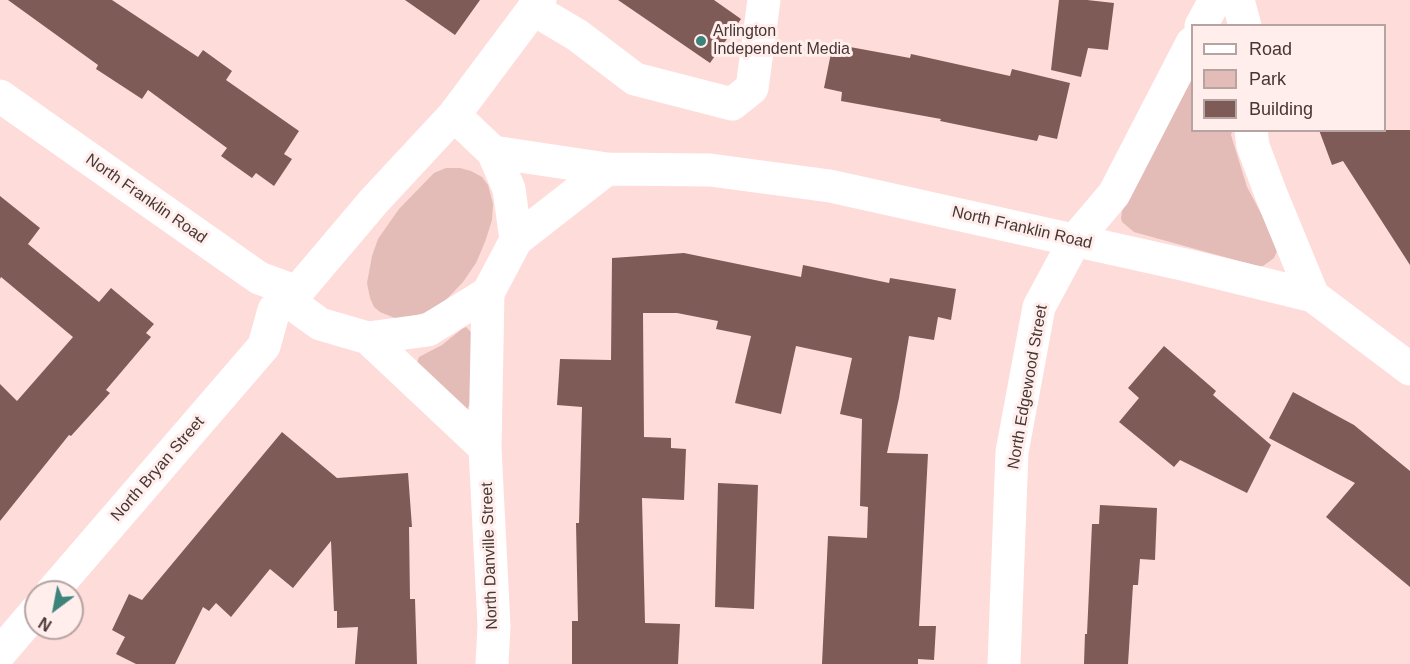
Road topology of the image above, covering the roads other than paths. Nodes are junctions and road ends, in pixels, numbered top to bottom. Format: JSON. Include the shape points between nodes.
{"nodes":[{"id":1,"x":764,"y":0,"type":"edge"},
{"id":2,"x":1215,"y":0,"type":"edge"},
{"id":3,"x":1238,"y":0,"type":"edge"},
{"id":4,"x":536,"y":5,"type":"edge"},
{"id":5,"x":1203,"y":24,"type":"edge"},
{"id":6,"x":1244,"y":24,"type":"edge"},
{"id":7,"x":1191,"y":45,"type":"edge"},
{"id":8,"x":0,"y":96,"type":"edge"},
{"id":9,"x":454,"y":115,"type":"junction"},
{"id":10,"x":1251,"y":132,"type":"edge"},
{"id":11,"x":493,"y":152,"type":"junction"},
{"id":12,"x":607,"y":169,"type":"junction"},
{"id":13,"x":516,"y":240,"type":"junction"},
{"id":14,"x":1075,"y":240,"type":"junction"},
{"id":15,"x":488,"y":293,"type":"junction"},
{"id":16,"x":292,"y":296,"type":"junction"},
{"id":17,"x":1313,"y":296,"type":"junction"},
{"id":18,"x":320,"y":324,"type":"junction"},
{"id":19,"x":368,"y":338,"type":"junction"},
{"id":20,"x":264,"y":346,"type":"junction"},
{"id":21,"x":1410,"y":369,"type":"edge"},
{"id":22,"x":485,"y":448,"type":"junction"},
{"id":23,"x":62,"y":580,"type":"edge"},
{"id":24,"x":24,"y":625,"type":"edge"},
{"id":25,"x":0,"y":653,"type":"edge"},
{"id":26,"x":492,"y":664,"type":"edge"},
{"id":27,"x":1004,"y":664,"type":"edge"}],
"edges":[{"from":1,"to":4,"type":"street","via":[[752,88],[732,104],[636,79]]},
{"from":2,"to":5,"type":"street"},
{"from":3,"to":6,"type":"street"},
{"from":4,"to":9,"type":"street"},
{"from":7,"to":14,"type":"street","name":"North Edgewood Street","via":[[1114,194]]},
{"from":8,"to":16,"type":"street","name":"North Franklin Road","via":[[259,278]]},
{"from":9,"to":11,"type":"street"},
{"from":9,"to":16,"type":"street","name":"North Bryan Street"},
{"from":10,"to":17,"type":"street","via":[[1271,194]]},
{"from":11,"to":12,"type":"street"},
{"from":11,"to":13,"type":"street","via":[[509,189]]},
{"from":12,"to":13,"type":"street"},
{"from":12,"to":14,"type":"street","name":"North Franklin Road","via":[[710,170],[830,186]]},
{"from":13,"to":15,"type":"street"},
{"from":14,"to":17,"type":"street","name":"North Franklin Road"},
{"from":14,"to":27,"type":"street","name":"North Edgewood Street","via":[[1039,307],[1012,452]]},
{"from":15,"to":19,"type":"street","via":[[428,330]]},
{"from":15,"to":22,"type":"street","name":"North Danville Street"},
{"from":16,"to":18,"type":"street","name":"North Franklin Road"},
{"from":16,"to":20,"type":"street","name":"North Bryan Street","via":[[274,310]]},
{"from":17,"to":21,"type":"street","name":"North Franklin Road"},
{"from":18,"to":19,"type":"street","name":"North Franklin Road"},
{"from":18,"to":20,"type":"street","name":"North Bryan Street"},
{"from":19,"to":22,"type":"street"},
{"from":20,"to":23,"type":"street","name":"North Bryan Street"},
{"from":22,"to":26,"type":"street","name":"North Danville Street","via":[[494,626]]},
{"from":24,"to":25,"type":"street"}]}
